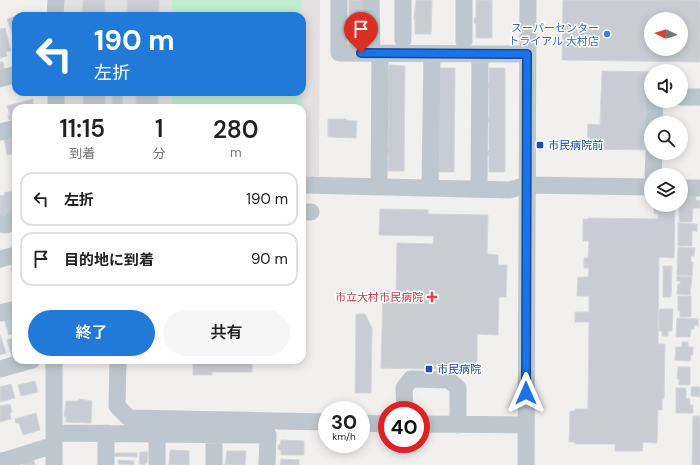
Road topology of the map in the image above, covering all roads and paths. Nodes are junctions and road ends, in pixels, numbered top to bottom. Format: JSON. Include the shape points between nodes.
{"nodes":[{"id":1,"x":56,"y":0,"type":"edge"},
{"id":2,"x":340,"y":0,"type":"edge"},
{"id":3,"x":371,"y":0,"type":"edge"},
{"id":4,"x":403,"y":0,"type":"edge"},
{"id":5,"x":464,"y":0,"type":"edge"},
{"id":6,"x":528,"y":0,"type":"edge"},
{"id":7,"x":55,"y":12,"type":"edge"},
{"id":8,"x":403,"y":40,"type":"dead end"},
{"id":9,"x":464,"y":41,"type":"dead end"},
{"id":10,"x":376,"y":53,"type":"junction"},
{"id":11,"x":432,"y":54,"type":"junction"},
{"id":12,"x":480,"y":54,"type":"junction"},
{"id":13,"x":527,"y":54,"type":"junction"},
{"id":14,"x":12,"y":75,"type":"edge"},
{"id":15,"x":0,"y":79,"type":"edge"},
{"id":16,"x":688,"y":97,"type":"edge"},
{"id":17,"x":700,"y":97,"type":"edge"},
{"id":18,"x":12,"y":129,"type":"edge"},
{"id":19,"x":0,"y":132,"type":"edge"},
{"id":20,"x":306,"y":185,"type":"edge"},
{"id":21,"x":526,"y":186,"type":"junction"},
{"id":22,"x":379,"y":187,"type":"junction"},
{"id":23,"x":644,"y":187,"type":"edge"},
{"id":24,"x":430,"y":188,"type":"junction"},
{"id":25,"x":688,"y":188,"type":"edge"},
{"id":26,"x":700,"y":188,"type":"edge"},
{"id":27,"x":479,"y":189,"type":"junction"},
{"id":28,"x":12,"y":221,"type":"edge"},
{"id":29,"x":0,"y":224,"type":"edge"},
{"id":30,"x":12,"y":256,"type":"edge"},
{"id":31,"x":0,"y":259,"type":"edge"},
{"id":32,"x":12,"y":310,"type":"edge"},
{"id":33,"x":0,"y":313,"type":"edge"},
{"id":34,"x":18,"y":364,"type":"edge"},
{"id":35,"x":54,"y":364,"type":"edge"},
{"id":36,"x":118,"y":364,"type":"edge"},
{"id":37,"x":0,"y":369,"type":"edge"},
{"id":38,"x":405,"y":401,"type":"edge"},
{"id":39,"x":318,"y":422,"type":"edge"},
{"id":40,"x":430,"y":424,"type":"edge"},
{"id":41,"x":458,"y":424,"type":"junction"},
{"id":42,"x":526,"y":425,"type":"junction"},
{"id":43,"x":106,"y":433,"type":"junction"},
{"id":44,"x":157,"y":434,"type":"junction"},
{"id":45,"x":214,"y":434,"type":"junction"},
{"id":46,"x":54,"y":439,"type":"junction"},
{"id":47,"x":0,"y":462,"type":"edge"},
{"id":48,"x":54,"y":465,"type":"edge"},
{"id":49,"x":106,"y":465,"type":"edge"},
{"id":50,"x":158,"y":465,"type":"edge"},
{"id":51,"x":214,"y":465,"type":"edge"},
{"id":52,"x":268,"y":465,"type":"edge"},
{"id":53,"x":526,"y":465,"type":"edge"}],
"edges":[{"from":1,"to":7,"type":"street"},
{"from":2,"to":10,"type":"street","via":[[339,53]]},
{"from":3,"to":10,"type":"street"},
{"from":4,"to":8,"type":"street"},
{"from":5,"to":9,"type":"street"},
{"from":6,"to":13,"type":"street"},
{"from":10,"to":11,"type":"street"},
{"from":10,"to":22,"type":"street"},
{"from":11,"to":12,"type":"street"},
{"from":11,"to":24,"type":"street"},
{"from":12,"to":13,"type":"street"},
{"from":12,"to":27,"type":"street"},
{"from":13,"to":21,"type":"street"},
{"from":14,"to":15,"type":"street"},
{"from":16,"to":17,"type":"street"},
{"from":18,"to":19,"type":"street"},
{"from":20,"to":22,"type":"street"},
{"from":21,"to":23,"type":"street"},
{"from":21,"to":27,"type":"street","via":[[510,190]]},
{"from":21,"to":42,"type":"street"},
{"from":22,"to":24,"type":"street"},
{"from":24,"to":27,"type":"street"},
{"from":25,"to":26,"type":"street"},
{"from":28,"to":29,"type":"street","via":[[6,225]]},
{"from":30,"to":31,"type":"street"},
{"from":32,"to":33,"type":"street"},
{"from":34,"to":37,"type":"street"},
{"from":35,"to":46,"type":"street"},
{"from":36,"to":39,"type":"street","via":[[117,406],[129,418]]},
{"from":38,"to":41,"type":"street","via":[[404,388],[411,379],[449,380],[458,388]]},
{"from":40,"to":41,"type":"street"},
{"from":41,"to":42,"type":"street"},
{"from":42,"to":53,"type":"street"},
{"from":43,"to":44,"type":"street"},
{"from":43,"to":46,"type":"street"},
{"from":43,"to":49,"type":"street"},
{"from":44,"to":45,"type":"street"},
{"from":44,"to":50,"type":"street"},
{"from":45,"to":51,"type":"street"},
{"from":45,"to":52,"type":"street","via":[[268,435]]},
{"from":46,"to":47,"type":"street"},
{"from":46,"to":48,"type":"street"}]}
